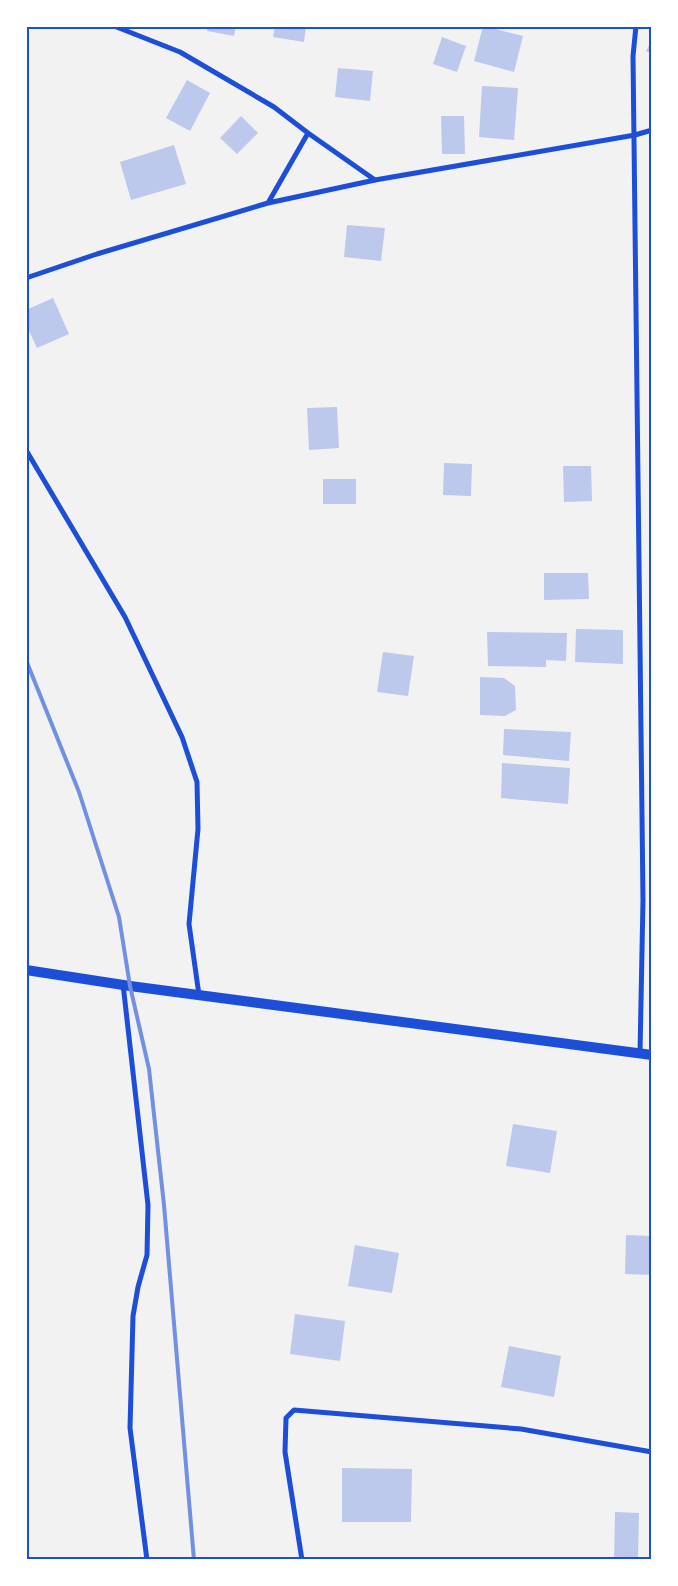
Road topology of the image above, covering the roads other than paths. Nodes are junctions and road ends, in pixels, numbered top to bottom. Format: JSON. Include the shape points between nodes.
{"nodes":[{"id":1,"x":114,"y":26,"type":"edge"},
{"id":2,"x":636,"y":26,"type":"edge"},
{"id":3,"x":652,"y":130,"type":"edge"},
{"id":4,"x":308,"y":133,"type":"junction"},
{"id":5,"x":635,"y":135,"type":"junction"},
{"id":6,"x":375,"y":180,"type":"junction"},
{"id":7,"x":268,"y":203,"type":"junction"},
{"id":8,"x":26,"y":278,"type":"edge"},
{"id":9,"x":26,"y":450,"type":"edge"},
{"id":10,"x":26,"y":970,"type":"edge"},
{"id":11,"x":123,"y":984,"type":"junction"},
{"id":12,"x":199,"y":994,"type":"junction"},
{"id":13,"x":640,"y":1054,"type":"junction"},
{"id":14,"x":652,"y":1055,"type":"edge"},
{"id":15,"x":652,"y":1452,"type":"edge"},
{"id":16,"x":147,"y":1560,"type":"edge"},
{"id":17,"x":302,"y":1560,"type":"edge"}],
"edges":[{"from":1,"to":4,"type":"street","via":[[180,52],[274,107]]},
{"from":2,"to":5,"type":"street","via":[[633,56]]},
{"from":3,"to":5,"type":"street"},
{"from":4,"to":6,"type":"street"},
{"from":4,"to":7,"type":"street"},
{"from":5,"to":6,"type":"street"},
{"from":5,"to":13,"type":"street","via":[[643,900]]},
{"from":6,"to":7,"type":"street"},
{"from":7,"to":8,"type":"street"},
{"from":9,"to":12,"type":"street","via":[[125,617],[182,737],[197,782],[198,828],[189,924]]},
{"from":10,"to":11,"type":"main road"},
{"from":11,"to":12,"type":"main road"},
{"from":11,"to":16,"type":"street","via":[[148,1204],[147,1255],[133,1316],[130,1428]]},
{"from":12,"to":13,"type":"main road"},
{"from":13,"to":14,"type":"main road"},
{"from":15,"to":17,"type":"street","via":[[521,1429],[294,1410],[286,1418],[284,1452]]}]}
